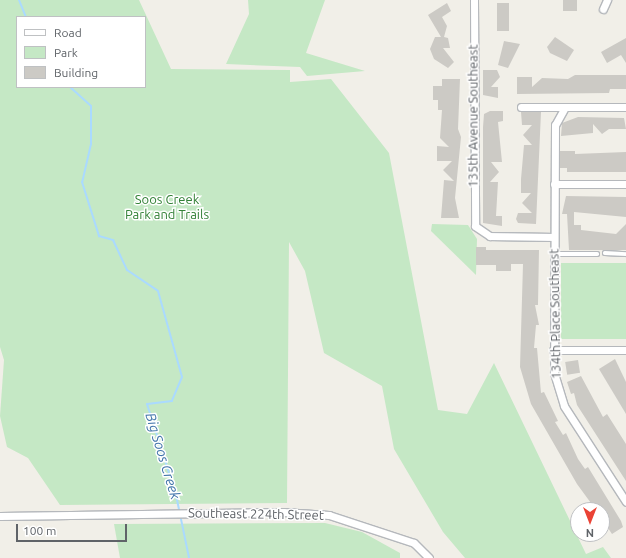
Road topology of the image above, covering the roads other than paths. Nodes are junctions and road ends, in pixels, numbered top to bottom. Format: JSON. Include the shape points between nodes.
{"nodes":[{"id":1,"x":474,"y":0,"type":"edge"},
{"id":2,"x":607,"y":0,"type":"edge"},
{"id":3,"x":603,"y":9,"type":"dead end"},
{"id":4,"x":521,"y":107,"type":"dead end"},
{"id":5,"x":626,"y":107,"type":"edge"},
{"id":6,"x":564,"y":109,"type":"junction"},
{"id":7,"x":554,"y":184,"type":"junction"},
{"id":8,"x":626,"y":184,"type":"edge"},
{"id":9,"x":553,"y":237,"type":"junction"},
{"id":10,"x":553,"y":254,"type":"junction"},
{"id":11,"x":597,"y":254,"type":"dead end"},
{"id":12,"x":605,"y":254,"type":"dead end"},
{"id":13,"x":626,"y":254,"type":"edge"},
{"id":14,"x":554,"y":350,"type":"junction"},
{"id":15,"x":626,"y":350,"type":"edge"},
{"id":16,"x":626,"y":502,"type":"edge"},
{"id":17,"x":0,"y":516,"type":"edge"},
{"id":18,"x":429,"y":558,"type":"edge"}],
"edges":[{"from":1,"to":9,"type":"street","name":"135th Avenue Southeast","via":[[473,219],[478,230],[490,236]]},
{"from":2,"to":3,"type":"street"},
{"from":4,"to":6,"type":"street"},
{"from":5,"to":6,"type":"street"},
{"from":6,"to":7,"type":"street","name":"134th Place Southeast","via":[[555,125]]},
{"from":7,"to":8,"type":"street"},
{"from":7,"to":9,"type":"street","name":"134th Place Southeast"},
{"from":9,"to":10,"type":"street","name":"134th Place Southeast"},
{"from":10,"to":11,"type":"lane"},
{"from":10,"to":14,"type":"street","name":"134th Place Southeast"},
{"from":12,"to":13,"type":"lane"},
{"from":14,"to":15,"type":"street"},
{"from":14,"to":16,"type":"street","name":"134th Place Southeast","via":[[556,384],[564,406]]},
{"from":17,"to":18,"type":"street","name":"Southeast 224th Street","via":[[330,515],[414,543]]}]}
